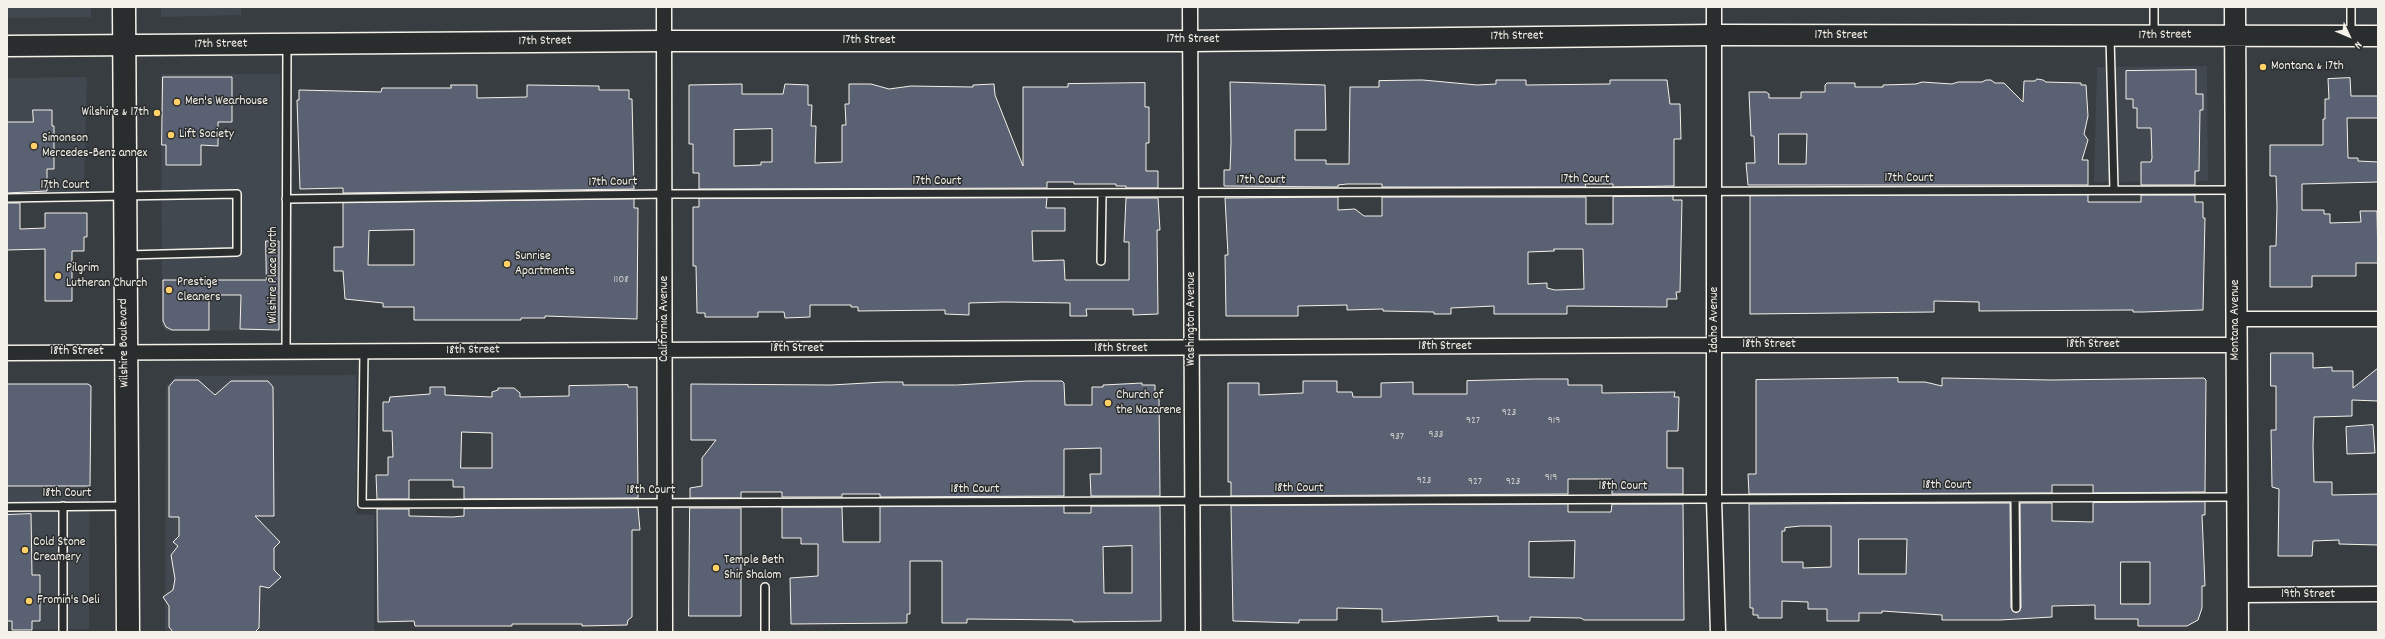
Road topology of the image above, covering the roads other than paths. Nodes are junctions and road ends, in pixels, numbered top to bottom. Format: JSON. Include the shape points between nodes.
{"nodes":[{"id":1,"x":124,"y":7,"type":"edge"},
{"id":2,"x":664,"y":7,"type":"edge"},
{"id":3,"x":1190,"y":7,"type":"edge"},
{"id":4,"x":1714,"y":7,"type":"edge"},
{"id":5,"x":2154,"y":7,"type":"edge"},
{"id":6,"x":2235,"y":7,"type":"edge"},
{"id":7,"x":2351,"y":7,"type":"edge"},
{"id":8,"x":2235,"y":35,"type":"junction"},
{"id":9,"x":2351,"y":35,"type":"junction"},
{"id":10,"x":1714,"y":36,"type":"junction"},
{"id":11,"x":2378,"y":36,"type":"edge"},
{"id":12,"x":2110,"y":37,"type":"junction"},
{"id":13,"x":2154,"y":37,"type":"junction"},
{"id":14,"x":664,"y":41,"type":"junction"},
{"id":15,"x":1190,"y":41,"type":"junction"},
{"id":16,"x":287,"y":44,"type":"junction"},
{"id":17,"x":7,"y":46,"type":"edge"},
{"id":18,"x":124,"y":46,"type":"junction"},
{"id":19,"x":2114,"y":190,"type":"junction"},
{"id":20,"x":2236,"y":190,"type":"junction"},
{"id":21,"x":1715,"y":192,"type":"junction"},
{"id":22,"x":665,"y":194,"type":"junction"},
{"id":23,"x":1102,"y":194,"type":"junction"},
{"id":24,"x":1191,"y":194,"type":"junction"},
{"id":25,"x":7,"y":198,"type":"edge"},
{"id":26,"x":124,"y":198,"type":"junction"},
{"id":27,"x":286,"y":198,"type":"junction"},
{"id":28,"x":124,"y":255,"type":"junction"},
{"id":29,"x":1100,"y":261,"type":"dead end"},
{"id":30,"x":2378,"y":319,"type":"edge"},
{"id":31,"x":2236,"y":320,"type":"junction"},
{"id":32,"x":1715,"y":345,"type":"junction"},
{"id":33,"x":2236,"y":345,"type":"junction"},
{"id":34,"x":1192,"y":348,"type":"junction"},
{"id":35,"x":665,"y":349,"type":"junction"},
{"id":36,"x":126,"y":352,"type":"junction"},
{"id":37,"x":286,"y":352,"type":"junction"},
{"id":38,"x":364,"y":352,"type":"junction"},
{"id":39,"x":7,"y":353,"type":"edge"},
{"id":40,"x":2236,"y":497,"type":"junction"},
{"id":41,"x":2015,"y":498,"type":"junction"},
{"id":42,"x":1714,"y":499,"type":"junction"},
{"id":43,"x":1192,"y":501,"type":"junction"},
{"id":44,"x":665,"y":503,"type":"junction"},
{"id":45,"x":63,"y":506,"type":"junction"},
{"id":46,"x":127,"y":506,"type":"junction"},
{"id":47,"x":7,"y":507,"type":"edge"},
{"id":48,"x":765,"y":587,"type":"dead end"},
{"id":49,"x":2378,"y":594,"type":"edge"},
{"id":50,"x":2239,"y":595,"type":"junction"},
{"id":51,"x":2016,"y":608,"type":"dead end"},
{"id":52,"x":63,"y":632,"type":"edge"},
{"id":53,"x":128,"y":632,"type":"edge"},
{"id":54,"x":665,"y":632,"type":"edge"},
{"id":55,"x":765,"y":632,"type":"edge"},
{"id":56,"x":1193,"y":632,"type":"edge"},
{"id":57,"x":1718,"y":632,"type":"edge"},
{"id":58,"x":2238,"y":632,"type":"edge"}],
"edges":[{"from":1,"to":18,"type":"main road","name":"Wilshire Boulevard"},
{"from":2,"to":14,"type":"street","name":"California Avenue"},
{"from":3,"to":15,"type":"street","name":"Washington Avenue"},
{"from":4,"to":10,"type":"street","name":"Idaho Avenue"},
{"from":5,"to":13,"type":"lane"},
{"from":6,"to":8,"type":"street","name":"Montana Avenue"},
{"from":7,"to":9,"type":"lane"},
{"from":8,"to":9,"type":"street","name":"17th Street"},
{"from":8,"to":13,"type":"street","name":"17th Street"},
{"from":8,"to":20,"type":"street","name":"Montana Avenue"},
{"from":9,"to":11,"type":"street","name":"17th Street"},
{"from":10,"to":12,"type":"street","name":"17th Street"},
{"from":10,"to":15,"type":"street","name":"17th Street"},
{"from":10,"to":21,"type":"street","name":"Idaho Avenue"},
{"from":12,"to":13,"type":"street","name":"17th Street"},
{"from":12,"to":19,"type":"lane"},
{"from":14,"to":15,"type":"street","name":"17th Street"},
{"from":14,"to":16,"type":"street","name":"17th Street"},
{"from":14,"to":22,"type":"street","name":"California Avenue"},
{"from":15,"to":24,"type":"street","name":"Washington Avenue"},
{"from":16,"to":18,"type":"street","name":"17th Street"},
{"from":16,"to":27,"type":"lane","name":"Wilshire Place North"},
{"from":17,"to":18,"type":"street","name":"17th Street"},
{"from":18,"to":26,"type":"main road","name":"Wilshire Boulevard"},
{"from":19,"to":20,"type":"lane","name":"17th Court"},
{"from":19,"to":21,"type":"lane","name":"17th Court"},
{"from":20,"to":31,"type":"street","name":"Montana Avenue"},
{"from":21,"to":24,"type":"lane","name":"17th Court"},
{"from":21,"to":32,"type":"street","name":"Idaho Avenue"},
{"from":22,"to":23,"type":"lane","name":"17th Court"},
{"from":22,"to":27,"type":"lane","name":"17th Court"},
{"from":22,"to":35,"type":"street","name":"California Avenue"},
{"from":23,"to":24,"type":"lane","name":"17th Court"},
{"from":23,"to":29,"type":"lane"},
{"from":24,"to":34,"type":"street","name":"Washington Avenue"},
{"from":25,"to":26,"type":"lane","name":"17th Court"},
{"from":26,"to":28,"type":"main road","name":"Wilshire Boulevard"},
{"from":26,"to":28,"type":"lane","name":"17th Court","via":[[237,194],[237,252]]},
{"from":27,"to":37,"type":"lane","name":"Wilshire Place North"},
{"from":28,"to":36,"type":"main road","name":"Wilshire Boulevard"},
{"from":30,"to":31,"type":"street"},
{"from":31,"to":33,"type":"street","name":"Montana Avenue"},
{"from":32,"to":33,"type":"street","name":"18th Street"},
{"from":32,"to":34,"type":"street","name":"18th Street"},
{"from":32,"to":42,"type":"street","name":"Idaho Avenue"},
{"from":33,"to":40,"type":"street","name":"Montana Avenue"},
{"from":34,"to":35,"type":"street","name":"18th Street"},
{"from":34,"to":43,"type":"street","name":"Washington Avenue"},
{"from":35,"to":38,"type":"street","name":"18th Street"},
{"from":35,"to":44,"type":"street","name":"California Avenue"},
{"from":36,"to":37,"type":"street","name":"18th Street"},
{"from":36,"to":39,"type":"street","name":"18th Street"},
{"from":36,"to":46,"type":"main road","name":"Wilshire Boulevard"},
{"from":37,"to":38,"type":"street","name":"18th Street"},
{"from":38,"to":44,"type":"lane","name":"18th Court","via":[[362,504]]},
{"from":40,"to":41,"type":"lane","name":"18th Court"},
{"from":40,"to":50,"type":"street","name":"Montana Avenue"},
{"from":41,"to":42,"type":"lane","name":"18th Court"},
{"from":41,"to":51,"type":"lane"},
{"from":42,"to":43,"type":"lane","name":"18th Court"},
{"from":42,"to":57,"type":"street","name":"Idaho Avenue"},
{"from":43,"to":44,"type":"lane","name":"18th Court"},
{"from":43,"to":56,"type":"street","name":"Washington Avenue"},
{"from":44,"to":54,"type":"street","name":"California Avenue"},
{"from":45,"to":46,"type":"lane","name":"18th Court"},
{"from":45,"to":47,"type":"lane","name":"18th Court"},
{"from":45,"to":52,"type":"lane"},
{"from":46,"to":53,"type":"main road","name":"Wilshire Boulevard"},
{"from":48,"to":55,"type":"lane"},
{"from":49,"to":50,"type":"street","name":"19th Street"},
{"from":50,"to":58,"type":"street","name":"Montana Avenue"}]}
